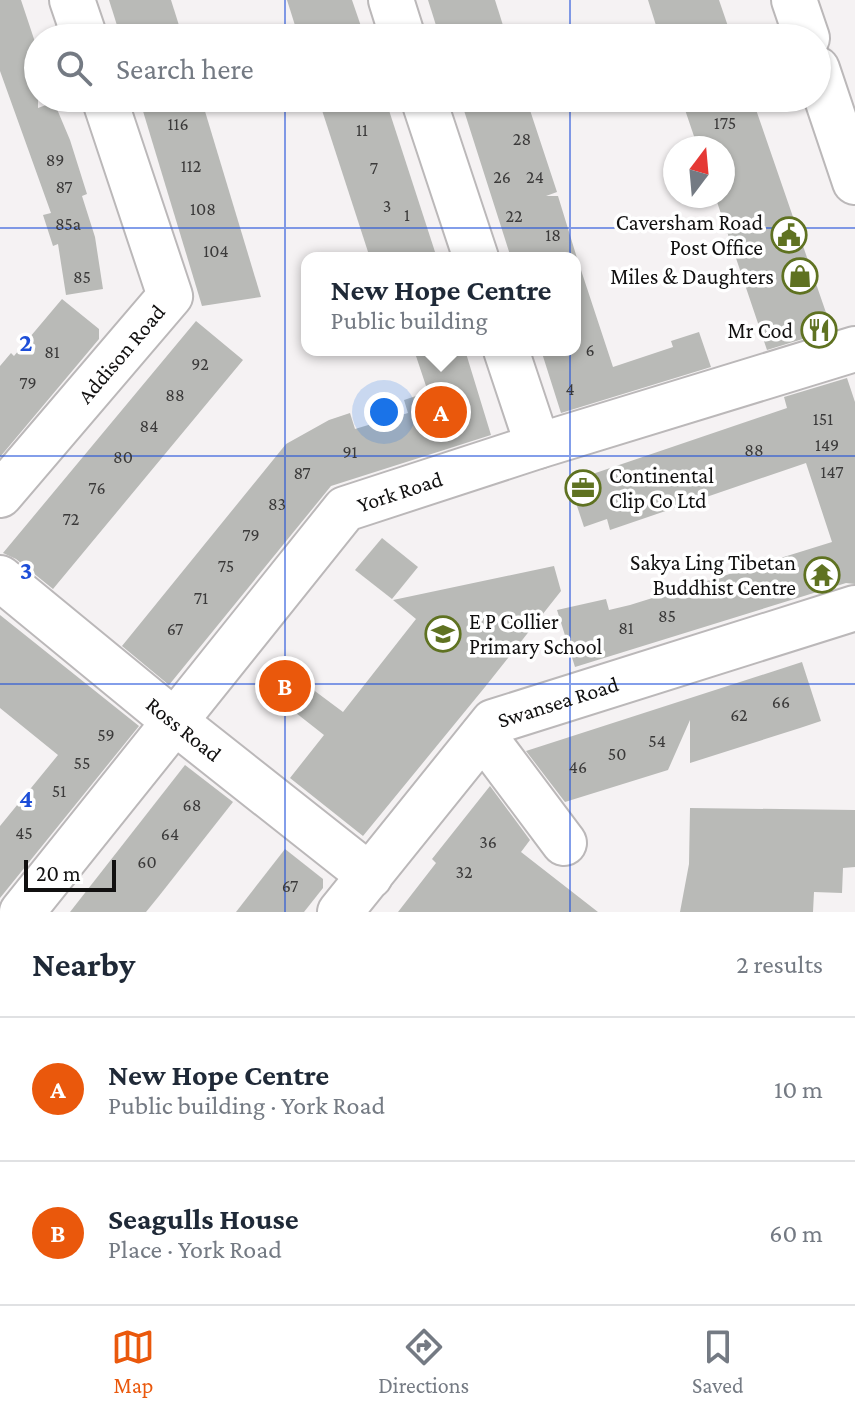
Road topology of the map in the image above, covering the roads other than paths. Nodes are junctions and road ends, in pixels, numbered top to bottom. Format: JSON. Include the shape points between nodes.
{"nodes":[{"id":1,"x":72,"y":0,"type":"edge"},
{"id":2,"x":391,"y":0,"type":"edge"},
{"id":3,"x":794,"y":0,"type":"edge"},
{"id":4,"x":80,"y":24,"type":"edge"},
{"id":5,"x":399,"y":24,"type":"edge"},
{"id":6,"x":802,"y":24,"type":"edge"},
{"id":7,"x":831,"y":111,"type":"edge"},
{"id":8,"x":109,"y":112,"type":"edge"},
{"id":9,"x":428,"y":112,"type":"edge"},
{"id":10,"x":855,"y":182,"type":"edge"},
{"id":11,"x":474,"y":252,"type":"edge"},
{"id":12,"x":855,"y":349,"type":"edge"},
{"id":13,"x":508,"y":356,"type":"edge"},
{"id":14,"x":538,"y":446,"type":"junction"},
{"id":15,"x":0,"y":495,"type":"edge"},
{"id":16,"x":0,"y":578,"type":"edge"},
{"id":17,"x":855,"y":608,"type":"edge"},
{"id":18,"x":174,"y":721,"type":"junction"},
{"id":19,"x":483,"y":735,"type":"junction"},
{"id":20,"x":564,"y":843,"type":"dead end"},
{"id":21,"x":370,"y":876,"type":"junction"},
{"id":22,"x":22,"y":912,"type":"edge"},
{"id":23,"x":340,"y":912,"type":"edge"}],
"edges":[{"from":1,"to":4,"type":"street"},
{"from":2,"to":5,"type":"street"},
{"from":3,"to":6,"type":"street"},
{"from":7,"to":10,"type":"street"},
{"from":8,"to":15,"type":"street","name":"Addison Road","via":[[170,296]]},
{"from":9,"to":11,"type":"street"},
{"from":12,"to":14,"type":"street","name":"York Road"},
{"from":13,"to":14,"type":"street"},
{"from":14,"to":18,"type":"street","name":"York Road","via":[[345,509]]},
{"from":16,"to":18,"type":"street","name":"Ross Road"},
{"from":17,"to":19,"type":"street","name":"Swansea Road","via":[[493,722]]},
{"from":18,"to":21,"type":"street","name":"Ross Road"},
{"from":18,"to":22,"type":"street","name":"York Road"},
{"from":19,"to":20,"type":"street"},
{"from":19,"to":21,"type":"street","name":"Swansea Road"},
{"from":21,"to":23,"type":"street","name":"Swansea Road"}]}
